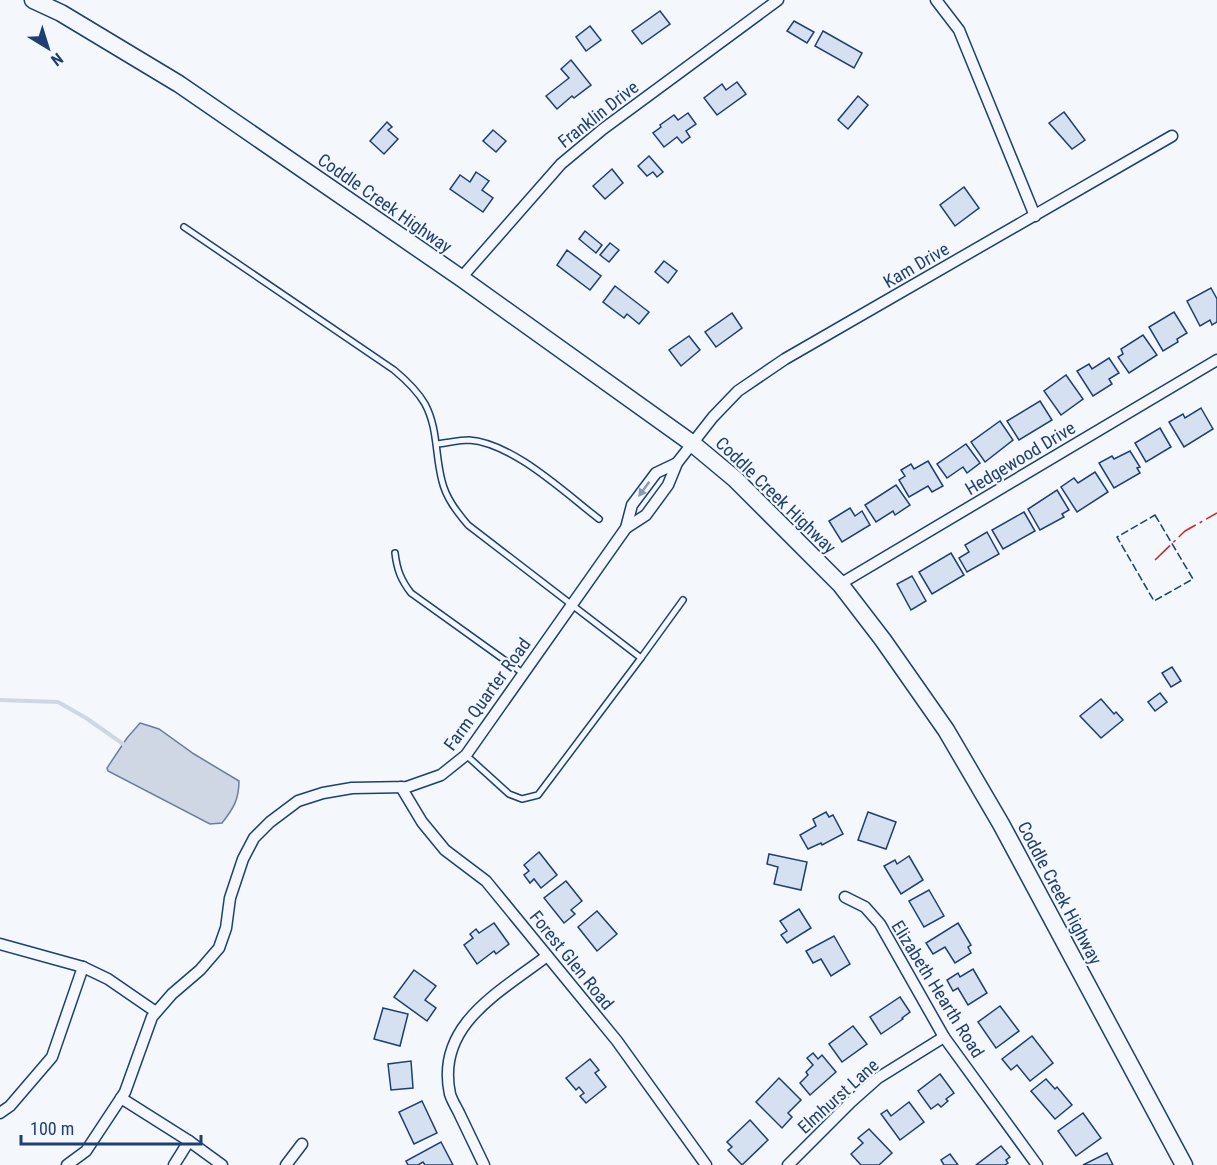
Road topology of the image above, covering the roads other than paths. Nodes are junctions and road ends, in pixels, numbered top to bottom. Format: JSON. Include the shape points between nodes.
{"nodes":[{"id":1,"x":33,"y":0,"type":"edge"},
{"id":2,"x":778,"y":0,"type":"edge"},
{"id":3,"x":936,"y":0,"type":"edge"},
{"id":4,"x":1172,"y":136,"type":"dead end"},
{"id":5,"x":1035,"y":216,"type":"junction"},
{"id":6,"x":184,"y":227,"type":"dead end"},
{"id":7,"x":461,"y":278,"type":"junction"},
{"id":8,"x":1217,"y":360,"type":"edge"},
{"id":9,"x":437,"y":444,"type":"junction"},
{"id":10,"x":693,"y":444,"type":"junction"},
{"id":11,"x":677,"y":463,"type":"junction"},
{"id":12,"x":599,"y":519,"type":"dead end"},
{"id":13,"x":626,"y":528,"type":"junction"},
{"id":14,"x":394,"y":553,"type":"dead end"},
{"id":15,"x":840,"y":584,"type":"junction"},
{"id":16,"x":683,"y":600,"type":"dead end"},
{"id":17,"x":573,"y":604,"type":"junction"},
{"id":18,"x":641,"y":658,"type":"junction"},
{"id":19,"x":524,"y":674,"type":"junction"},
{"id":20,"x":466,"y":755,"type":"junction"},
{"id":21,"x":401,"y":787,"type":"junction"},
{"id":22,"x":845,"y":897,"type":"dead end"},
{"id":23,"x":0,"y":945,"type":"edge"},
{"id":24,"x":547,"y":956,"type":"junction"},
{"id":25,"x":83,"y":967,"type":"junction"},
{"id":26,"x":156,"y":1012,"type":"junction"},
{"id":27,"x":944,"y":1037,"type":"junction"},
{"id":28,"x":121,"y":1098,"type":"junction"},
{"id":29,"x":0,"y":1113,"type":"edge"},
{"id":30,"x":189,"y":1141,"type":"junction"},
{"id":31,"x":302,"y":1144,"type":"dead end"},
{"id":32,"x":68,"y":1165,"type":"edge"},
{"id":33,"x":174,"y":1165,"type":"edge"},
{"id":34,"x":222,"y":1165,"type":"edge"},
{"id":35,"x":286,"y":1165,"type":"edge"},
{"id":36,"x":484,"y":1165,"type":"edge"},
{"id":37,"x":705,"y":1165,"type":"edge"},
{"id":38,"x":788,"y":1165,"type":"edge"},
{"id":39,"x":1037,"y":1165,"type":"edge"},
{"id":40,"x":1184,"y":1165,"type":"edge"}],
"edges":[{"from":1,"to":7,"type":"main road","name":"Coddle Creek Highway","via":[[179,84]]},
{"from":2,"to":7,"type":"street","name":"Franklin Drive","via":[[561,164]]},
{"from":3,"to":5,"type":"street","via":[[958,30]]},
{"from":4,"to":5,"type":"street","name":"Kam Drive"},
{"from":5,"to":10,"type":"street","name":"Kam Drive","via":[[785,359],[738,391]]},
{"from":6,"to":9,"type":"lane","via":[[413,387],[426,405]]},
{"from":7,"to":10,"type":"main road","name":"Coddle Creek Highway"},
{"from":8,"to":15,"type":"street","name":"Hedgewood Drive"},
{"from":9,"to":12,"type":"lane","via":[[468,440],[499,447]]},
{"from":9,"to":17,"type":"lane","via":[[442,482],[461,518]]},
{"from":10,"to":11,"type":"street","name":"Farm Quarter Road"},
{"from":10,"to":15,"type":"main road","name":"Coddle Creek Highway","via":[[735,479]]},
{"from":11,"to":13,"type":"street","name":"Farm Quarter Road","via":[[668,485],[646,515]]},
{"from":11,"to":13,"type":"street","name":"Farm Quarter Road","one_way":true,"via":[[656,473],[633,505]]},
{"from":13,"to":17,"type":"street","name":"Farm Quarter Road"},
{"from":14,"to":19,"type":"lane","via":[[401,580],[411,592]]},
{"from":15,"to":40,"type":"main road","name":"Coddle Creek Highway","via":[[946,730],[1001,824]]},
{"from":16,"to":18,"type":"lane"},
{"from":17,"to":18,"type":"lane"},
{"from":17,"to":19,"type":"street","name":"Farm Quarter Road"},
{"from":18,"to":20,"type":"lane","via":[[538,795],[522,799],[509,794]]},
{"from":19,"to":20,"type":"street","name":"Farm Quarter Road"},
{"from":20,"to":21,"type":"street","name":"Farm Quarter Road","via":[[441,775]]},
{"from":21,"to":24,"type":"street","name":"Forest Glen Road","via":[[445,850],[486,881]]},
{"from":21,"to":26,"type":"street","name":"Farm Quarter Road","via":[[323,793],[298,801],[270,822],[254,838],[243,859],[219,948]]},
{"from":22,"to":27,"type":"street","name":"Elizabeth Hearth Road","via":[[865,907],[880,924]]},
{"from":23,"to":25,"type":"street"},
{"from":24,"to":36,"type":"street","via":[[476,1011],[460,1029],[450,1051],[451,1095]]},
{"from":24,"to":37,"type":"street","name":"Forest Glen Road","via":[[617,1041]]},
{"from":25,"to":26,"type":"street"},
{"from":25,"to":29,"type":"street","via":[[52,1057]]},
{"from":26,"to":28,"type":"street","name":"Farm Quarter Road"},
{"from":27,"to":38,"type":"street","name":"Elmhurst Lane","via":[[878,1078]]},
{"from":27,"to":39,"type":"street","name":"Elizabeth Hearth Road"},
{"from":28,"to":30,"type":"street"},
{"from":28,"to":32,"type":"street","name":"Farm Quarter Road","via":[[86,1151]]},
{"from":30,"to":33,"type":"street"},
{"from":30,"to":34,"type":"street"},
{"from":31,"to":35,"type":"street"}]}
